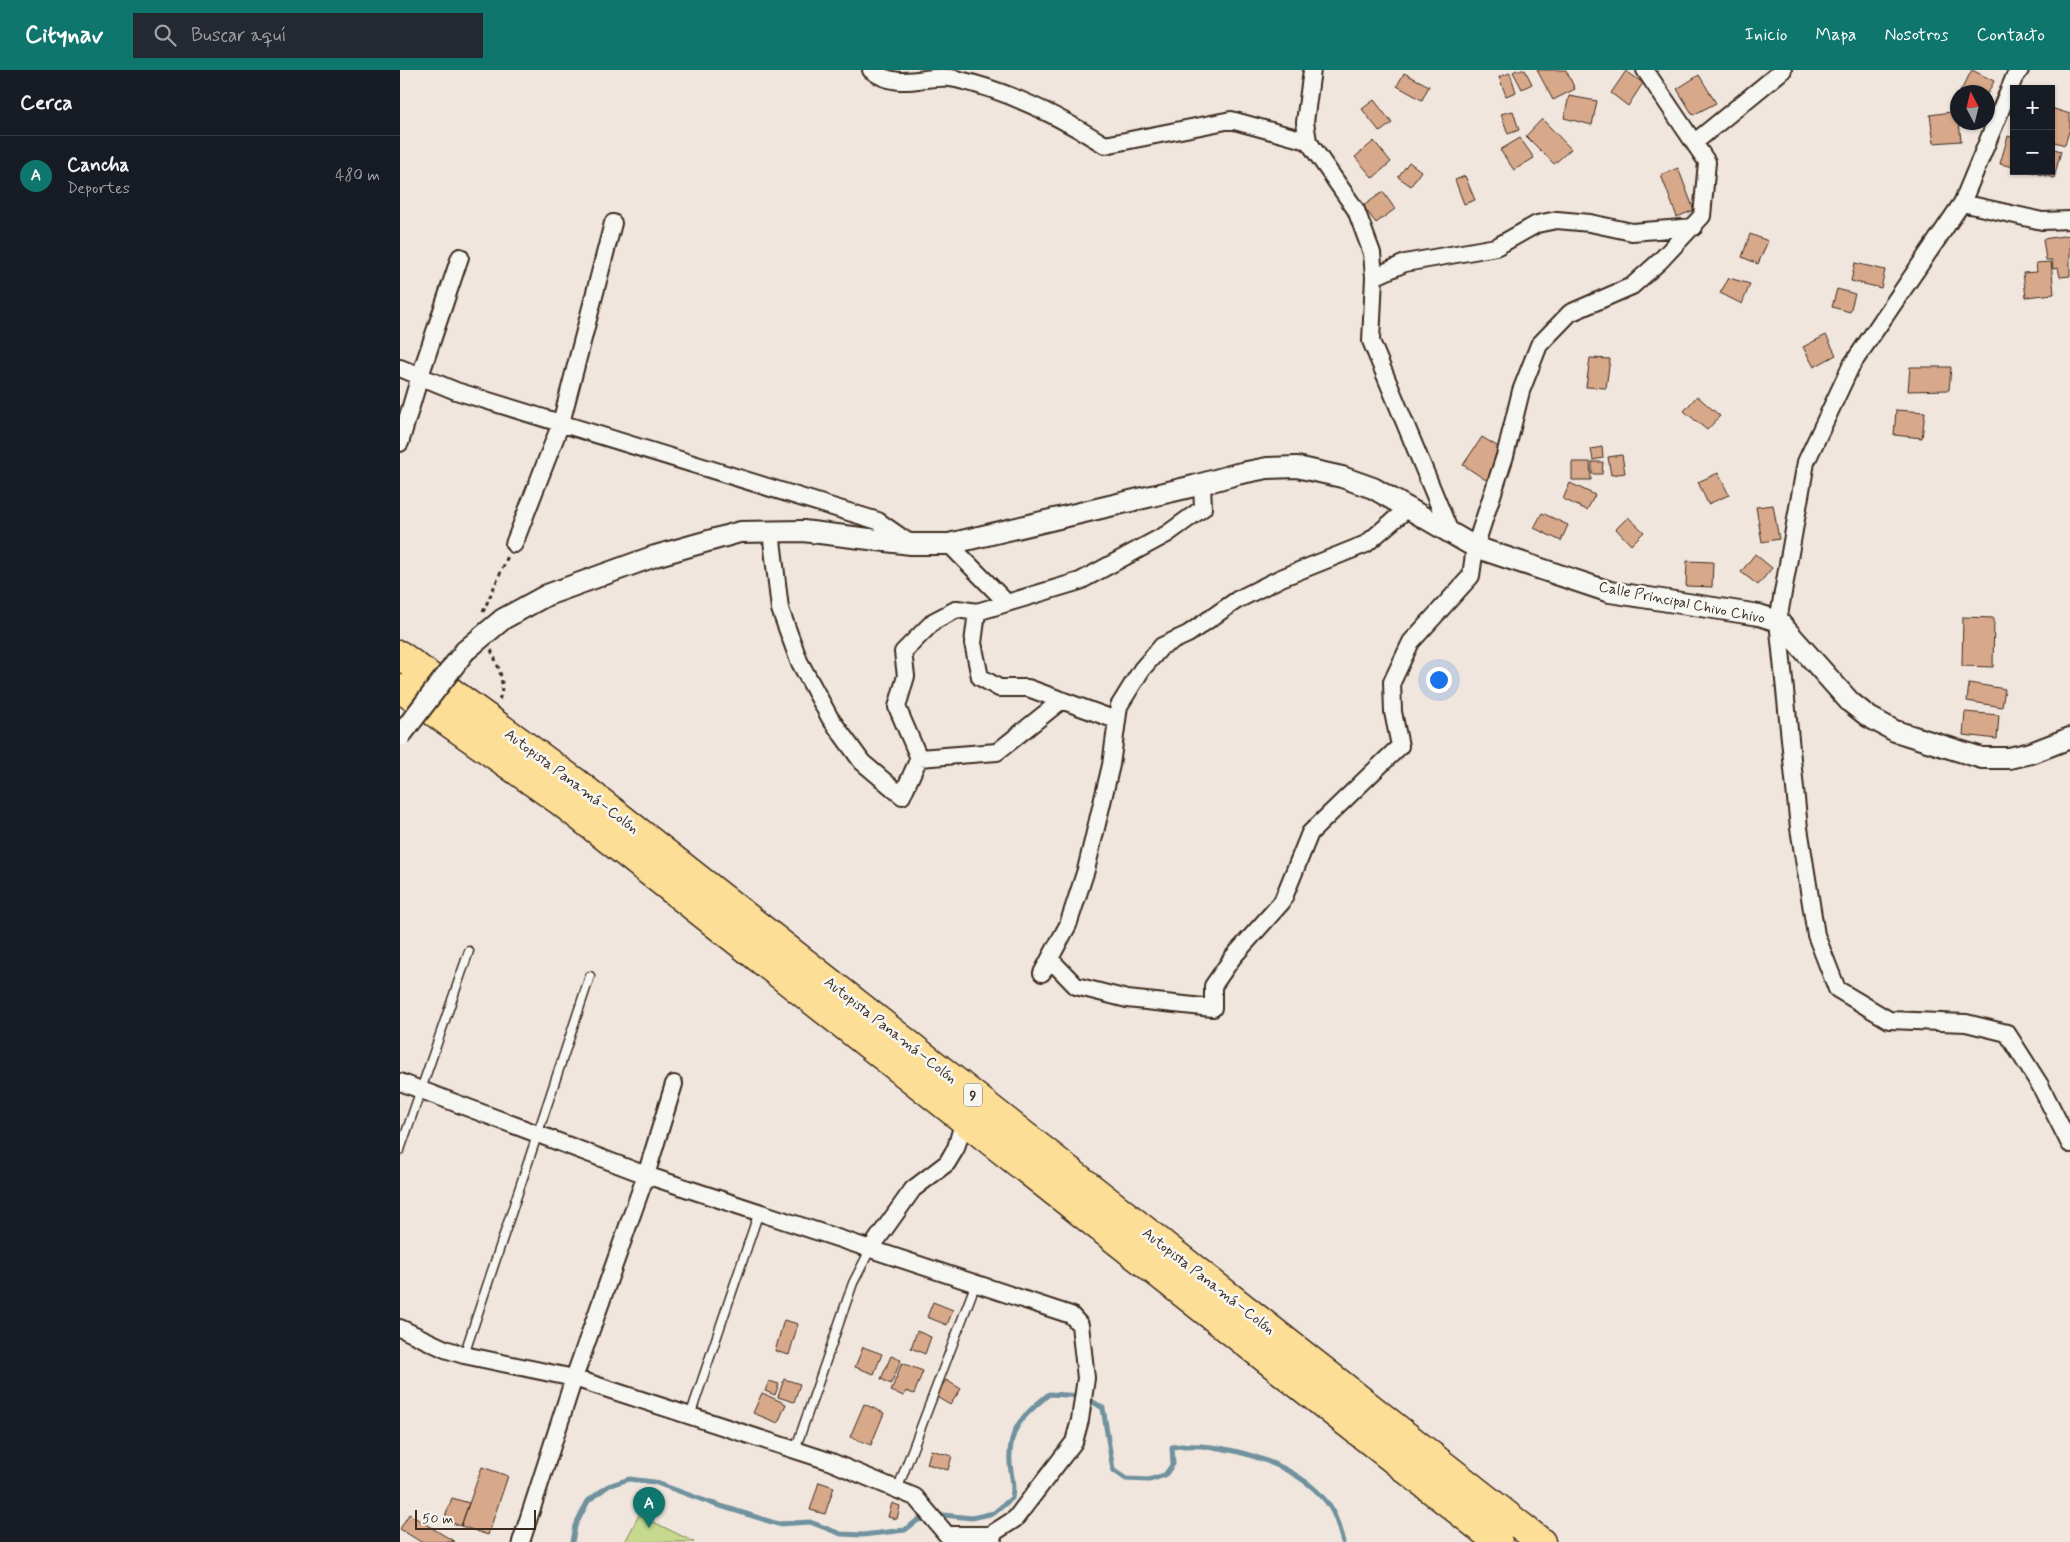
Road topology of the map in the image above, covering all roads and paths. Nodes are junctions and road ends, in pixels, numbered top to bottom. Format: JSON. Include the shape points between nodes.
{"nodes":[{"id":1,"x":871,"y":70,"type":"edge"},
{"id":2,"x":1312,"y":70,"type":"edge"},
{"id":3,"x":1645,"y":70,"type":"edge"},
{"id":4,"x":1783,"y":70,"type":"edge"},
{"id":5,"x":2020,"y":70,"type":"edge"},
{"id":6,"x":1308,"y":141,"type":"junction"},
{"id":7,"x":1695,"y":142,"type":"junction"},
{"id":8,"x":1962,"y":203,"type":"junction"},
{"id":9,"x":2070,"y":220,"type":"edge"},
{"id":10,"x":613,"y":223,"type":"dead end"},
{"id":11,"x":1694,"y":227,"type":"junction"},
{"id":12,"x":460,"y":257,"type":"dead end"},
{"id":13,"x":1374,"y":277,"type":"junction"},
{"id":14,"x":400,"y":368,"type":"edge"},
{"id":15,"x":420,"y":376,"type":"junction"},
{"id":16,"x":561,"y":423,"type":"junction"},
{"id":17,"x":400,"y":442,"type":"edge"},
{"id":18,"x":1202,"y":484,"type":"junction"},
{"id":19,"x":1408,"y":508,"type":"junction"},
{"id":20,"x":771,"y":531,"type":"junction"},
{"id":21,"x":1450,"y":532,"type":"junction"},
{"id":22,"x":514,"y":544,"type":"joint"},
{"id":23,"x":911,"y":544,"type":"junction"},
{"id":24,"x":949,"y":544,"type":"junction"},
{"id":25,"x":1475,"y":547,"type":"junction"},
{"id":26,"x":1008,"y":603,"type":"junction"},
{"id":27,"x":977,"y":612,"type":"junction"},
{"id":28,"x":1778,"y":621,"type":"junction"},
{"id":29,"x":474,"y":644,"type":"junction"},
{"id":30,"x":400,"y":656,"type":"edge"},
{"id":31,"x":400,"y":688,"type":"edge"},
{"id":32,"x":1062,"y":700,"type":"junction"},
{"id":33,"x":486,"y":716,"type":"junction"},
{"id":34,"x":1116,"y":720,"type":"junction"},
{"id":35,"x":400,"y":736,"type":"edge"},
{"id":36,"x":2070,"y":738,"type":"edge"},
{"id":37,"x":919,"y":758,"type":"junction"},
{"id":38,"x":469,"y":951,"type":"dead end"},
{"id":39,"x":590,"y":976,"type":"dead end"},
{"id":40,"x":400,"y":1082,"type":"edge"},
{"id":41,"x":674,"y":1084,"type":"dead end"},
{"id":42,"x":421,"y":1089,"type":"junction"},
{"id":43,"x":964,"y":1120,"type":"junction"},
{"id":44,"x":537,"y":1135,"type":"junction"},
{"id":45,"x":2070,"y":1144,"type":"edge"},
{"id":46,"x":400,"y":1150,"type":"edge"},
{"id":47,"x":646,"y":1175,"type":"junction"},
{"id":48,"x":759,"y":1212,"type":"junction"},
{"id":49,"x":871,"y":1248,"type":"junction"},
{"id":50,"x":976,"y":1283,"type":"junction"},
{"id":51,"x":400,"y":1328,"type":"edge"},
{"id":52,"x":464,"y":1355,"type":"junction"},
{"id":53,"x":574,"y":1378,"type":"junction"},
{"id":54,"x":690,"y":1416,"type":"junction"},
{"id":55,"x":795,"y":1450,"type":"junction"},
{"id":56,"x":897,"y":1490,"type":"junction"},
{"id":57,"x":991,"y":1538,"type":"edge"},
{"id":58,"x":522,"y":1542,"type":"edge"},
{"id":59,"x":1498,"y":1542,"type":"edge"},
{"id":60,"x":1541,"y":1542,"type":"edge"}],
"edges":[{"from":1,"to":6,"type":"street","via":[[879,77],[908,82],[954,78],[1062,118],[1105,145],[1231,120]]},
{"from":2,"to":6,"type":"street","via":[[1305,122]]},
{"from":3,"to":7,"type":"street"},
{"from":4,"to":7,"type":"street"},
{"from":5,"to":8,"type":"street"},
{"from":6,"to":13,"type":"street","via":[[1356,210],[1372,253]]},
{"from":7,"to":11,"type":"street","via":[[1707,162],[1702,216]]},
{"from":8,"to":9,"type":"street","via":[[2042,221]]},
{"from":8,"to":28,"type":"street","via":[[1852,366],[1820,430],[1806,462]]},
{"from":10,"to":16,"type":"street"},
{"from":11,"to":13,"type":"street","via":[[1632,232],[1590,222],[1557,220],[1537,224],[1496,247],[1405,263]]},
{"from":11,"to":25,"type":"street","via":[[1632,286],[1570,313],[1540,345],[1520,391],[1505,456]]},
{"from":12,"to":15,"type":"street"},
{"from":13,"to":21,"type":"street","via":[[1371,341]]},
{"from":14,"to":15,"type":"street"},
{"from":15,"to":16,"type":"street","via":[[456,391]]},
{"from":15,"to":17,"type":"street"},
{"from":16,"to":22,"type":"street"},
{"from":16,"to":23,"type":"street","via":[[878,521]]},
{"from":18,"to":19,"type":"street","name":"Calle Principal Chivo Chivo","via":[[1267,468],[1297,468],[1342,477],[1373,488]]},
{"from":18,"to":24,"type":"street","name":"Calle Principal Chivo Chivo"},
{"from":18,"to":26,"type":"street","via":[[1203,508],[1167,534],[1080,581]]},
{"from":19,"to":21,"type":"street","name":"Calle Principal Chivo Chivo"},
{"from":19,"to":34,"type":"street","via":[[1366,544],[1281,578],[1237,600],[1188,634],[1162,646],[1142,669],[1119,706]]},
{"from":20,"to":23,"type":"street","name":"Calle Principal Chivo Chivo","via":[[803,531]]},
{"from":20,"to":29,"type":"street","name":"Calle Principal Chivo Chivo","via":[[740,532],[655,556],[547,595],[503,619]]},
{"from":20,"to":37,"type":"street","via":[[780,609],[799,661],[830,718],[862,762],[902,796]]},
{"from":21,"to":25,"type":"street","name":"Calle Principal Chivo Chivo"},
{"from":22,"to":29,"type":"path","via":[[486,602]]},
{"from":23,"to":24,"type":"street","name":"Calle Principal Chivo Chivo"},
{"from":24,"to":26,"type":"street"},
{"from":25,"to":28,"type":"street","name":"Calle Principal Chivo Chivo","via":[[1610,592],[1759,615]]},
{"from":25,"to":34,"type":"street","via":[[1471,576],[1411,642],[1392,682],[1393,712],[1400,746],[1310,833],[1282,902],[1233,957],[1214,986],[1213,1008],[1127,999],[1076,986],[1046,966],[1068,925],[1086,870],[1111,765]]},
{"from":26,"to":27,"type":"street"},
{"from":27,"to":32,"type":"street","via":[[973,643],[980,677],[999,688],[1028,688]]},
{"from":27,"to":37,"type":"street","via":[[957,609],[934,621],[903,652],[906,676],[897,707]]},
{"from":28,"to":36,"type":"street","name":"Calle Principal Chivo Chivo","via":[[1850,702],[1895,731],[1982,758],[2009,758]]},
{"from":28,"to":45,"type":"street","via":[[1799,828],[1816,934],[1837,989],[1889,1020],[1966,1023],[2008,1033],[2040,1085]]},
{"from":29,"to":33,"type":"path","via":[[500,668],[504,692]]},
{"from":29,"to":35,"type":"street","name":"Calle Principal Chivo Chivo","bridge":true},
{"from":30,"to":33,"type":"highway","name":"Autopista Panamá–Colón","number":"9"},
{"from":31,"to":43,"type":"highway","name":"Autopista Panamá–Colón","number":"9","via":[[560,801]]},
{"from":32,"to":34,"type":"street"},
{"from":32,"to":37,"type":"street","via":[[997,752]]},
{"from":33,"to":60,"type":"highway","name":"Autopista Panamá–Colón","number":"9","via":[[574,781]]},
{"from":38,"to":42,"type":"lane"},
{"from":39,"to":44,"type":"lane"},
{"from":40,"to":42,"type":"street"},
{"from":41,"to":47,"type":"street"},
{"from":42,"to":44,"type":"street"},
{"from":42,"to":46,"type":"lane"},
{"from":43,"to":49,"type":"street","via":[[956,1148],[947,1163],[913,1189]]},
{"from":43,"to":59,"type":"highway","name":"Autopista Panamá–Colón","number":"9"},
{"from":44,"to":47,"type":"street"},
{"from":44,"to":52,"type":"lane"},
{"from":47,"to":48,"type":"street"},
{"from":47,"to":53,"type":"street"},
{"from":48,"to":49,"type":"street"},
{"from":48,"to":54,"type":"lane"},
{"from":49,"to":50,"type":"street"},
{"from":49,"to":55,"type":"lane","via":[[853,1284]]},
{"from":50,"to":56,"type":"lane"},
{"from":50,"to":57,"type":"street","via":[[1071,1315],[1080,1325],[1086,1378],[1074,1442],[1015,1519]]},
{"from":51,"to":52,"type":"street"},
{"from":52,"to":53,"type":"street"},
{"from":53,"to":54,"type":"street"},
{"from":53,"to":58,"type":"street"},
{"from":54,"to":55,"type":"street"},
{"from":55,"to":56,"type":"street"},
{"from":56,"to":57,"type":"street","via":[[915,1497],[947,1535]]}]}
